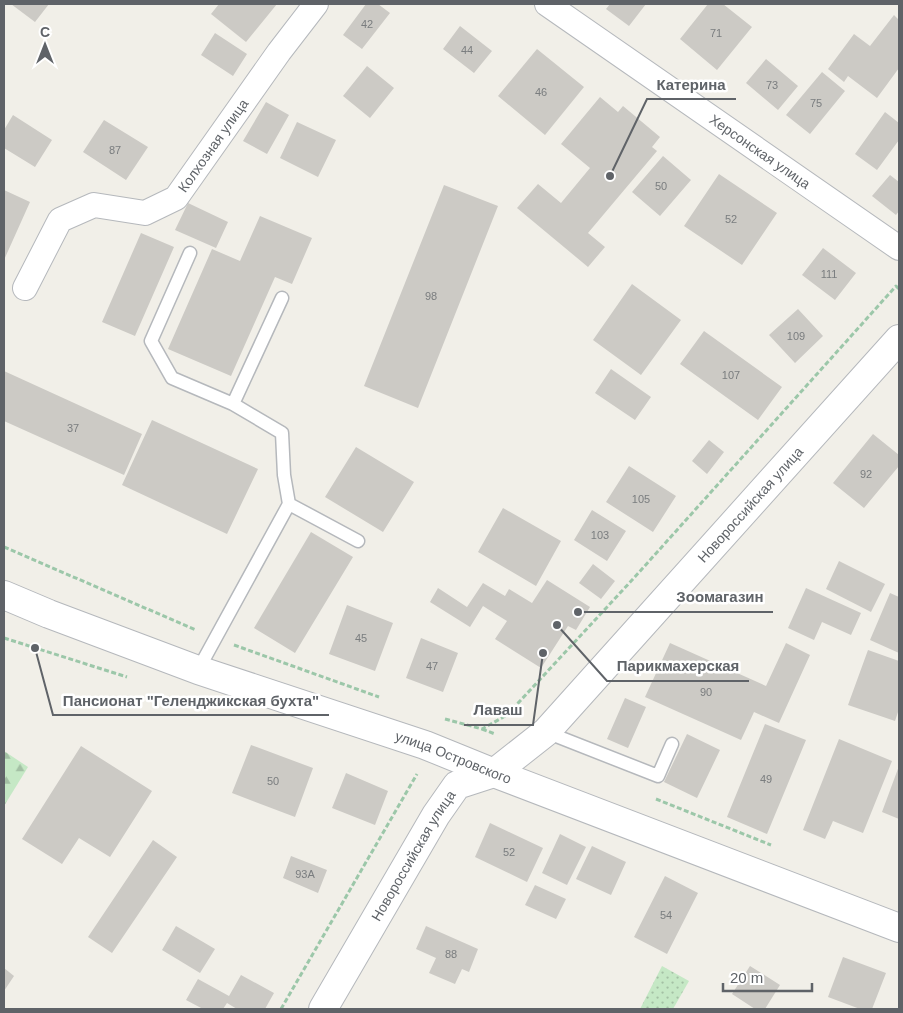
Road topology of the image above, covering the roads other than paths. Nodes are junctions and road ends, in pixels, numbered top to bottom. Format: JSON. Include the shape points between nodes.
{"nodes":[{"id":1,"x":316,"y":4,"type":"edge"},
{"id":2,"x":547,"y":4,"type":"edge"},
{"id":3,"x":899,"y":248,"type":"edge"},
{"id":4,"x":190,"y":253,"type":"dead end"},
{"id":5,"x":25,"y":288,"type":"dead end"},
{"id":6,"x":282,"y":298,"type":"dead end"},
{"id":7,"x":899,"y":340,"type":"edge"},
{"id":8,"x":234,"y":404,"type":"junction"},
{"id":9,"x":289,"y":504,"type":"junction"},
{"id":10,"x":358,"y":541,"type":"dead end"},
{"id":11,"x":4,"y":595,"type":"edge"},
{"id":12,"x":198,"y":670,"type":"junction"},
{"id":13,"x":546,"y":732,"type":"junction"},
{"id":14,"x":672,"y":744,"type":"dead end"},
{"id":15,"x":494,"y":773,"type":"junction"},
{"id":16,"x":899,"y":928,"type":"edge"},
{"id":17,"x":323,"y":1009,"type":"edge"}],
"edges":[{"from":1,"to":5,"type":"street","name":"Колхозная улица","via":[[176,198],[145,213],[94,205],[60,220]]},
{"from":2,"to":3,"type":"street","name":"Херсонская улица"},
{"from":4,"to":8,"type":"lane","via":[[151,341],[172,378]]},
{"from":6,"to":8,"type":"lane"},
{"from":7,"to":13,"type":"street","name":"Новороссийская улица"},
{"from":8,"to":9,"type":"lane","via":[[282,433]]},
{"from":9,"to":10,"type":"lane"},
{"from":9,"to":12,"type":"lane"},
{"from":11,"to":12,"type":"street","name":"улица Островского"},
{"from":12,"to":15,"type":"street","name":"улица Островского","via":[[425,745]]},
{"from":13,"to":14,"type":"lane","via":[[658,776]]},
{"from":13,"to":15,"type":"street","name":"Новороссийская улица"},
{"from":15,"to":16,"type":"street","name":"улица Островского"},
{"from":15,"to":17,"type":"street","name":"Новороссийская улица","via":[[456,785]]}]}
